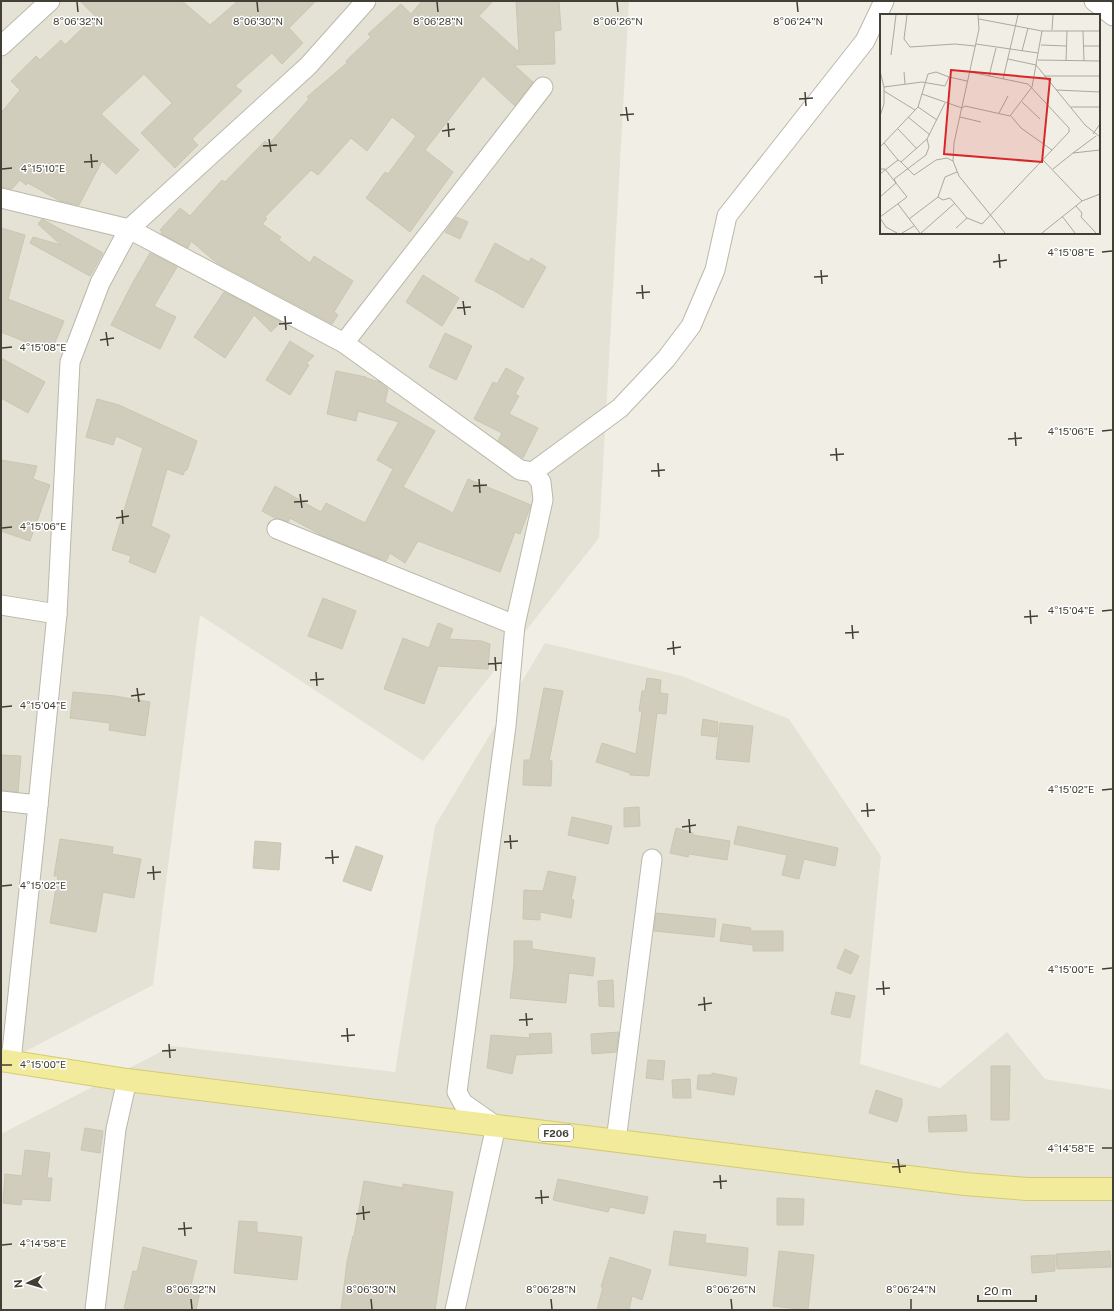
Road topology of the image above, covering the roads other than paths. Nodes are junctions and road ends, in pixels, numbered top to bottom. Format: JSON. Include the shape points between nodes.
{"nodes":[{"id":1,"x":50,"y":1,"type":"edge"},
{"id":2,"x":366,"y":1,"type":"edge"},
{"id":3,"x":884,"y":1,"type":"edge"},
{"id":4,"x":1094,"y":1,"type":"edge"},
{"id":5,"x":1113,"y":16,"type":"edge"},
{"id":6,"x":1,"y":46,"type":"edge"},
{"id":7,"x":543,"y":87,"type":"dead end"},
{"id":8,"x":1,"y":198,"type":"edge"},
{"id":9,"x":129,"y":229,"type":"junction"},
{"id":10,"x":344,"y":343,"type":"junction"},
{"id":11,"x":533,"y":472,"type":"junction"},
{"id":12,"x":277,"y":529,"type":"dead end"},
{"id":13,"x":1,"y":605,"type":"edge"},
{"id":14,"x":57,"y":614,"type":"junction"},
{"id":15,"x":515,"y":625,"type":"junction"},
{"id":16,"x":1,"y":801,"type":"edge"},
{"id":17,"x":38,"y":805,"type":"junction"},
{"id":18,"x":652,"y":859,"type":"dead end"},
{"id":19,"x":6,"y":1060,"type":"edge"},
{"id":20,"x":127,"y":1080,"type":"junction"},
{"id":21,"x":496,"y":1126,"type":"junction"},
{"id":22,"x":616,"y":1141,"type":"junction"},
{"id":23,"x":1113,"y":1189,"type":"edge"},
{"id":24,"x":95,"y":1310,"type":"edge"},
{"id":25,"x":455,"y":1310,"type":"edge"}],
"edges":[{"from":1,"to":6,"type":"street"},
{"from":2,"to":9,"type":"street","via":[[308,66]]},
{"from":3,"to":11,"type":"street","via":[[865,41],[727,216],[715,270],[691,326],[666,359],[620,408]]},
{"from":4,"to":5,"type":"street"},
{"from":7,"to":10,"type":"street"},
{"from":8,"to":9,"type":"street"},
{"from":9,"to":10,"type":"street"},
{"from":9,"to":14,"type":"street","via":[[100,283],[70,362]]},
{"from":10,"to":11,"type":"street","via":[[520,470]]},
{"from":11,"to":15,"type":"street","via":[[541,482],[543,500]]},
{"from":12,"to":15,"type":"street"},
{"from":13,"to":14,"type":"street"},
{"from":14,"to":17,"type":"street"},
{"from":15,"to":21,"type":"street","via":[[506,726],[457,1092],[463,1103]]},
{"from":16,"to":17,"type":"street"},
{"from":17,"to":19,"type":"street"},
{"from":18,"to":22,"type":"street"},
{"from":19,"to":20,"type":"main road","number":"F206"},
{"from":20,"to":21,"type":"main road","number":"F206"},
{"from":20,"to":24,"type":"street","via":[[116,1129]]},
{"from":21,"to":22,"type":"main road","number":"F206"},
{"from":21,"to":25,"type":"street"},
{"from":22,"to":23,"type":"main road","number":"F206","via":[[965,1184],[1027,1189]]}]}
